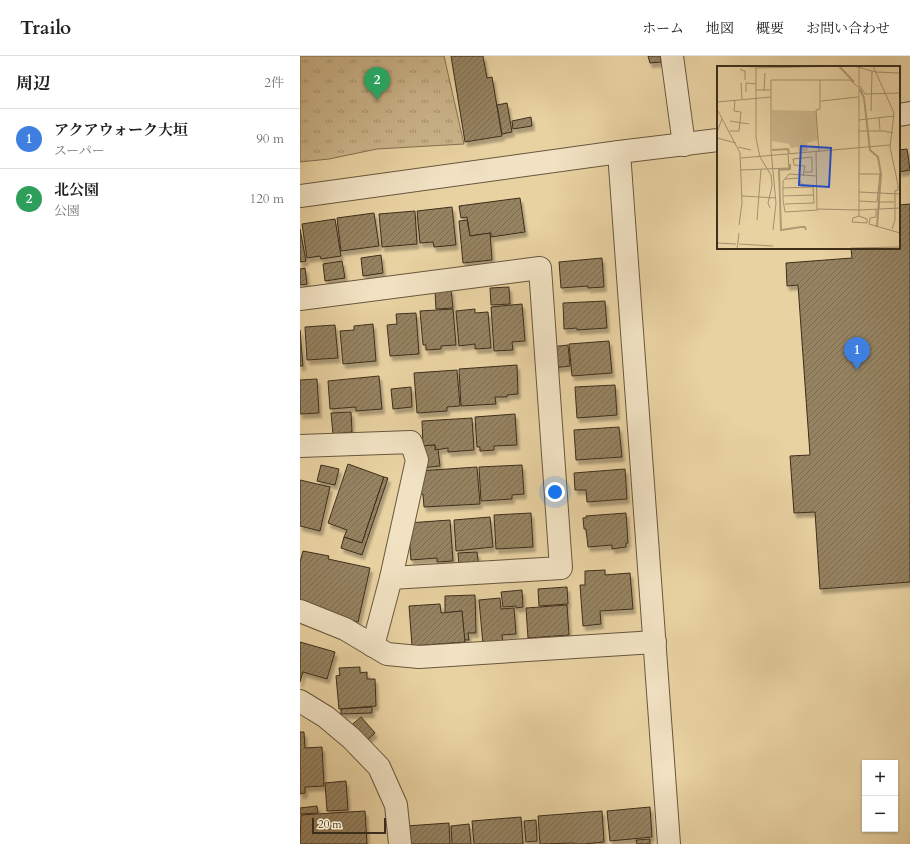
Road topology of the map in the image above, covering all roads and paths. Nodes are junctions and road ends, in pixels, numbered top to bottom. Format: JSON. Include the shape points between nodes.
{"nodes":[{"id":1,"x":672,"y":56,"type":"edge"},
{"id":2,"x":910,"y":113,"type":"edge"},
{"id":3,"x":900,"y":115,"type":"edge"},
{"id":4,"x":717,"y":140,"type":"edge"},
{"id":5,"x":684,"y":145,"type":"junction"},
{"id":6,"x":619,"y":152,"type":"junction"},
{"id":7,"x":300,"y":196,"type":"edge"},
{"id":8,"x":300,"y":299,"type":"edge"},
{"id":9,"x":300,"y":446,"type":"edge"},
{"id":10,"x":391,"y":578,"type":"junction"},
{"id":11,"x":300,"y":612,"type":"edge"},
{"id":12,"x":655,"y":642,"type":"junction"},
{"id":13,"x":373,"y":646,"type":"junction"},
{"id":14,"x":300,"y":701,"type":"edge"},
{"id":15,"x":400,"y":844,"type":"edge"},
{"id":16,"x":669,"y":844,"type":"edge"}],
"edges":[{"from":1,"to":5,"type":"street"},
{"from":2,"to":3,"type":"street"},
{"from":4,"to":5,"type":"street"},
{"from":5,"to":6,"type":"street"},
{"from":6,"to":7,"type":"street"},
{"from":6,"to":12,"type":"street"},
{"from":8,"to":10,"type":"street","via":[[540,268],[561,568]]},
{"from":9,"to":10,"type":"street","via":[[411,442],[417,460]]},
{"from":10,"to":13,"type":"street"},
{"from":11,"to":13,"type":"street","via":[[345,629]]},
{"from":12,"to":13,"type":"street","via":[[419,657],[387,654]]},
{"from":12,"to":16,"type":"street"},
{"from":14,"to":15,"type":"street","via":[[326,717],[352,738],[379,767],[396,805]]}]}
